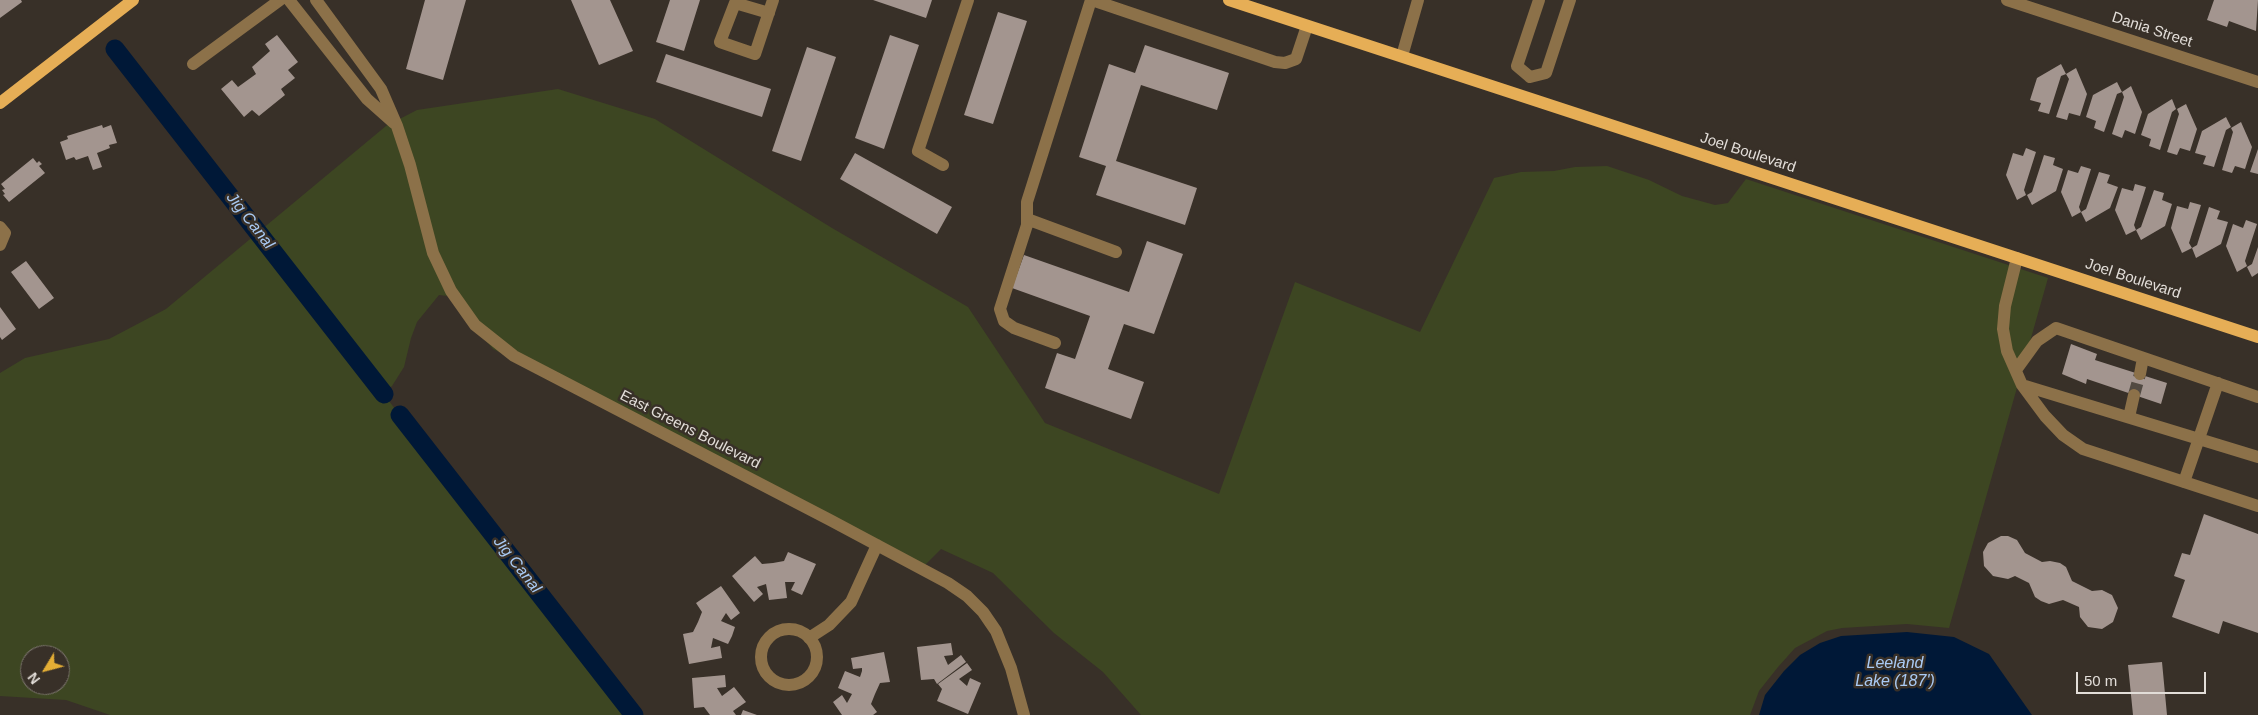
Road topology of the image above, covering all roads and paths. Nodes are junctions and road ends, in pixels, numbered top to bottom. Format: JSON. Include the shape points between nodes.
{"nodes":[{"id":1,"x":133,"y":0,"type":"edge"},
{"id":2,"x":280,"y":0,"type":"edge"},
{"id":3,"x":289,"y":0,"type":"edge"},
{"id":4,"x":316,"y":0,"type":"edge"},
{"id":5,"x":773,"y":0,"type":"edge"},
{"id":6,"x":968,"y":0,"type":"edge"},
{"id":7,"x":1092,"y":0,"type":"edge"},
{"id":8,"x":1229,"y":0,"type":"edge"},
{"id":9,"x":1418,"y":0,"type":"edge"},
{"id":10,"x":1539,"y":0,"type":"edge"},
{"id":11,"x":1570,"y":0,"type":"edge"},
{"id":12,"x":2007,"y":0,"type":"edge"},
{"id":13,"x":1246,"y":3,"type":"edge"},
{"id":14,"x":769,"y":14,"type":"dead end"},
{"id":15,"x":1307,"y":26,"type":"junction"},
{"id":16,"x":1402,"y":56,"type":"junction"},
{"id":17,"x":193,"y":64,"type":"dead end"},
{"id":18,"x":1530,"y":77,"type":"junction"},
{"id":19,"x":2258,"y":82,"type":"edge"},
{"id":20,"x":1523,"y":96,"type":"junction"},
{"id":21,"x":0,"y":103,"type":"edge"},
{"id":22,"x":397,"y":126,"type":"junction"},
{"id":23,"x":943,"y":165,"type":"dead end"},
{"id":24,"x":1027,"y":219,"type":"junction"},
{"id":25,"x":0,"y":226,"type":"edge"},
{"id":26,"x":0,"y":245,"type":"edge"},
{"id":27,"x":1116,"y":252,"type":"dead end"},
{"id":28,"x":2017,"y":258,"type":"junction"},
{"id":29,"x":2258,"y":337,"type":"edge"},
{"id":30,"x":1056,"y":342,"type":"dead end"},
{"id":31,"x":2144,"y":358,"type":"junction"},
{"id":32,"x":2016,"y":370,"type":"junction"},
{"id":33,"x":2140,"y":374,"type":"tunnel mouth"},
{"id":34,"x":2218,"y":383,"type":"junction"},
{"id":35,"x":2022,"y":385,"type":"junction"},
{"id":36,"x":2134,"y":395,"type":"tunnel mouth"},
{"id":37,"x":2258,"y":397,"type":"edge"},
{"id":38,"x":2129,"y":417,"type":"junction"},
{"id":39,"x":2199,"y":439,"type":"junction"},
{"id":40,"x":2258,"y":457,"type":"edge"},
{"id":41,"x":2184,"y":482,"type":"junction"},
{"id":42,"x":2258,"y":506,"type":"edge"},
{"id":43,"x":878,"y":545,"type":"junction"},
{"id":44,"x":809,"y":638,"type":"junction"},
{"id":45,"x":1024,"y":715,"type":"edge"}],
"edges":[{"from":1,"to":21,"type":"main road"},
{"from":2,"to":17,"type":"street"},
{"from":3,"to":22,"type":"street","name":"East Greens Boulevard","via":[[367,99]]},
{"from":4,"to":22,"type":"street","name":"East Greens Boulevard","via":[[381,88]]},
{"from":5,"to":14,"type":"street"},
{"from":6,"to":23,"type":"street","via":[[918,150]]},
{"from":7,"to":15,"type":"street","via":[[1275,62],[1285,63],[1296,58]]},
{"from":7,"to":24,"type":"street","via":[[1027,202]]},
{"from":8,"to":13,"type":"main road","name":"Joel Boulevard"},
{"from":9,"to":16,"type":"street"},
{"from":10,"to":18,"type":"street","via":[[1517,66]]},
{"from":11,"to":18,"type":"street","via":[[1546,73]]},
{"from":12,"to":19,"type":"street","name":"Dania Street"},
{"from":13,"to":15,"type":"main road","name":"Joel Boulevard"},
{"from":15,"to":16,"type":"main road","name":"Joel Boulevard"},
{"from":16,"to":20,"type":"main road","name":"Joel Boulevard"},
{"from":18,"to":20,"type":"street"},
{"from":20,"to":28,"type":"main road","name":"Joel Boulevard"},
{"from":22,"to":43,"type":"street","name":"East Greens Boulevard","via":[[433,253],[463,310],[488,336],[514,356]]},
{"from":24,"to":27,"type":"street"},
{"from":24,"to":30,"type":"street","via":[[1000,309],[1004,321],[1014,328]]},
{"from":25,"to":26,"type":"street","via":[[5,233]]},
{"from":28,"to":29,"type":"main road","name":"Joel Boulevard"},
{"from":28,"to":32,"type":"street","via":[[2003,329],[2007,351]]},
{"from":31,"to":32,"type":"street","via":[[2056,328],[2037,341]]},
{"from":31,"to":33,"type":"street"},
{"from":31,"to":34,"type":"street"},
{"from":32,"to":35,"type":"street"},
{"from":34,"to":37,"type":"street"},
{"from":34,"to":39,"type":"street"},
{"from":35,"to":38,"type":"street"},
{"from":35,"to":41,"type":"street","via":[[2063,435],[2083,449]]},
{"from":36,"to":38,"type":"street"},
{"from":38,"to":39,"type":"street"},
{"from":39,"to":40,"type":"street"},
{"from":39,"to":41,"type":"street"},
{"from":41,"to":42,"type":"street"},
{"from":43,"to":44,"type":"street","via":[[851,602],[829,626]]},
{"from":43,"to":45,"type":"street","name":"East Greens Boulevard","via":[[948,583],[983,612],[1012,668]]},
{"from":44,"to":44,"type":"street","via":[[794,630],[776,632],[769,637],[761,652],[764,670],[769,677],[786,685],[804,680],[816,665],[814,646]]}]}
